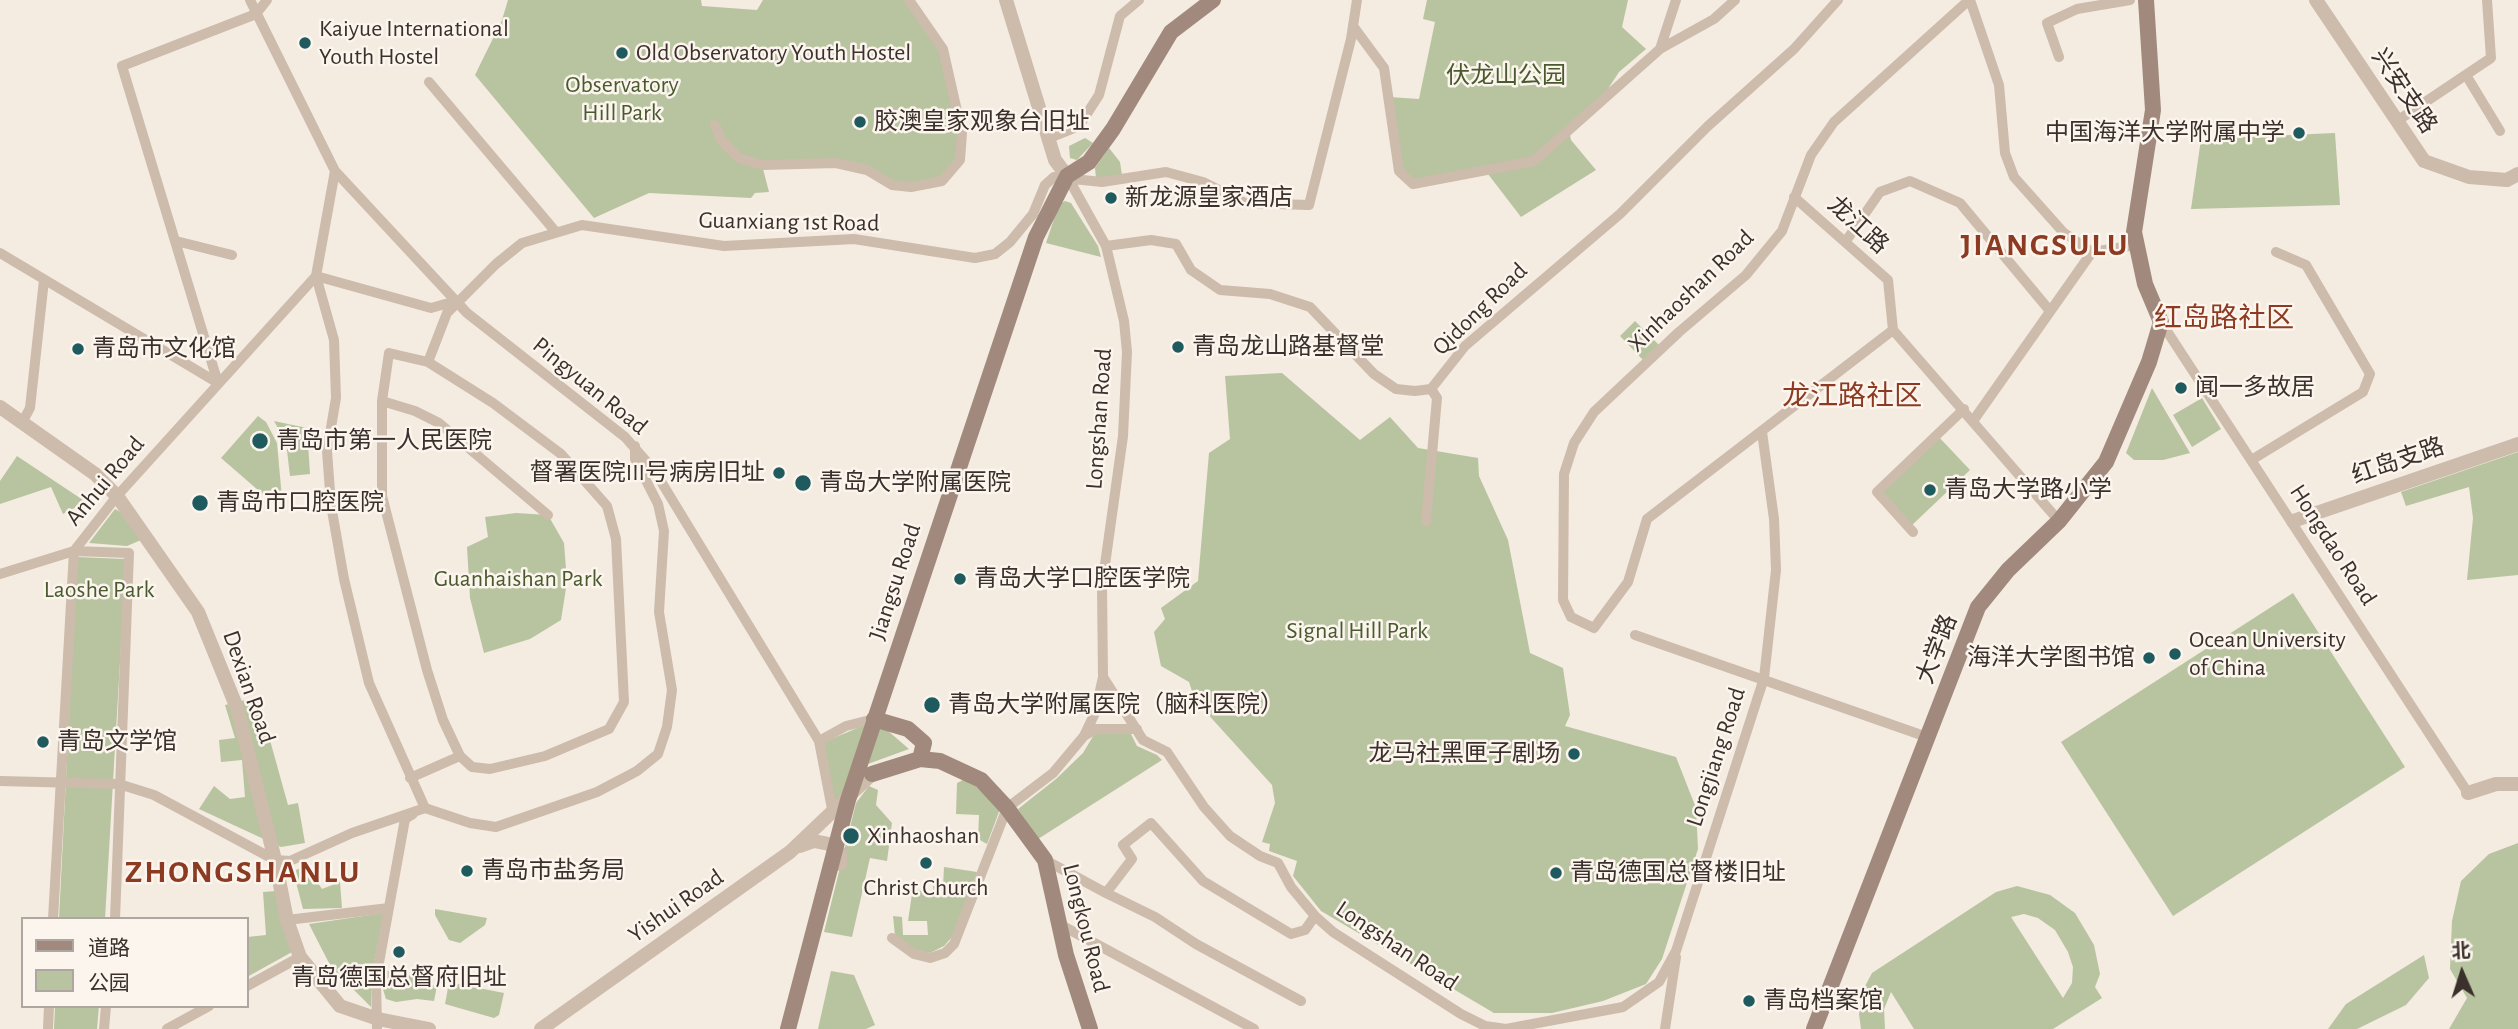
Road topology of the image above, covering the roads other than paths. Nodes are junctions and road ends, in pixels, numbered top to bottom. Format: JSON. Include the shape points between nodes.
{"nodes":[{"id":1,"x":250,"y":0,"type":"edge"},
{"id":2,"x":267,"y":0,"type":"edge"},
{"id":3,"x":909,"y":0,"type":"edge"},
{"id":4,"x":1006,"y":0,"type":"edge"},
{"id":5,"x":1139,"y":0,"type":"edge"},
{"id":6,"x":1213,"y":0,"type":"edge"},
{"id":7,"x":1357,"y":0,"type":"edge"},
{"id":8,"x":1675,"y":0,"type":"edge"},
{"id":9,"x":1735,"y":0,"type":"edge"},
{"id":10,"x":1838,"y":0,"type":"edge"},
{"id":11,"x":1970,"y":0,"type":"edge"},
{"id":12,"x":2130,"y":0,"type":"edge"},
{"id":13,"x":2146,"y":0,"type":"edge"},
{"id":14,"x":2316,"y":0,"type":"edge"},
{"id":15,"x":2487,"y":0,"type":"edge"},
{"id":16,"x":256,"y":14,"type":"junction"},
{"id":17,"x":1353,"y":26,"type":"junction"},
{"id":18,"x":1660,"y":49,"type":"junction"},
{"id":19,"x":2059,"y":57,"type":"dead end"},
{"id":20,"x":2466,"y":75,"type":"junction"},
{"id":21,"x":429,"y":82,"type":"dead end"},
{"id":22,"x":2397,"y":121,"type":"junction"},
{"id":23,"x":715,"y":125,"type":"dead end"},
{"id":24,"x":2500,"y":131,"type":"dead end"},
{"id":25,"x":1049,"y":138,"type":"junction"},
{"id":26,"x":335,"y":171,"type":"junction"},
{"id":27,"x":2518,"y":174,"type":"edge"},
{"id":28,"x":1067,"y":176,"type":"junction"},
{"id":29,"x":1794,"y":197,"type":"junction"},
{"id":30,"x":555,"y":231,"type":"junction"},
{"id":31,"x":176,"y":241,"type":"junction"},
{"id":32,"x":1846,"y":241,"type":"junction"},
{"id":33,"x":2136,"y":245,"type":"junction"},
{"id":34,"x":1106,"y":246,"type":"junction"},
{"id":35,"x":2092,"y":252,"type":"junction"},
{"id":36,"x":2276,"y":252,"type":"dead end"},
{"id":37,"x":0,"y":253,"type":"edge"},
{"id":38,"x":232,"y":255,"type":"dead end"},
{"id":39,"x":316,"y":276,"type":"junction"},
{"id":40,"x":44,"y":280,"type":"junction"},
{"id":41,"x":456,"y":301,"type":"junction"},
{"id":42,"x":2050,"y":311,"type":"junction"},
{"id":43,"x":2161,"y":322,"type":"junction"},
{"id":44,"x":1893,"y":330,"type":"junction"},
{"id":45,"x":428,"y":362,"type":"junction"},
{"id":46,"x":218,"y":383,"type":"junction"},
{"id":47,"x":1431,"y":389,"type":"junction"},
{"id":48,"x":382,"y":401,"type":"junction"},
{"id":49,"x":0,"y":407,"type":"edge"},
{"id":50,"x":1964,"y":409,"type":"junction"},
{"id":51,"x":23,"y":421,"type":"junction"},
{"id":52,"x":1973,"y":421,"type":"junction"},
{"id":53,"x":1762,"y":432,"type":"junction"},
{"id":54,"x":2518,"y":444,"type":"edge"},
{"id":55,"x":635,"y":446,"type":"junction"},
{"id":56,"x":2253,"y":459,"type":"junction"},
{"id":57,"x":117,"y":496,"type":"junction"},
{"id":58,"x":382,"y":496,"type":"junction"},
{"id":59,"x":331,"y":505,"type":"junction"},
{"id":60,"x":548,"y":515,"type":"dead end"},
{"id":61,"x":1426,"y":521,"type":"dead end"},
{"id":62,"x":2059,"y":521,"type":"junction"},
{"id":63,"x":2293,"y":521,"type":"junction"},
{"id":64,"x":1913,"y":532,"type":"dead end"},
{"id":65,"x":150,"y":541,"type":"junction"},
{"id":66,"x":74,"y":551,"type":"junction"},
{"id":67,"x":130,"y":553,"type":"junction"},
{"id":68,"x":0,"y":574,"type":"edge"},
{"id":69,"x":1635,"y":635,"type":"dead end"},
{"id":70,"x":1103,"y":677,"type":"junction"},
{"id":71,"x":1764,"y":678,"type":"junction"},
{"id":72,"x":874,"y":719,"type":"junction"},
{"id":73,"x":1137,"y":729,"type":"junction"},
{"id":74,"x":1083,"y":736,"type":"junction"},
{"id":75,"x":1927,"y":737,"type":"junction"},
{"id":76,"x":819,"y":741,"type":"junction"},
{"id":77,"x":925,"y":743,"type":"junction"},
{"id":78,"x":460,"y":756,"type":"junction"},
{"id":79,"x":862,"y":758,"type":"junction"},
{"id":80,"x":920,"y":759,"type":"junction"},
{"id":81,"x":940,"y":761,"type":"junction"},
{"id":82,"x":872,"y":774,"type":"junction"},
{"id":83,"x":410,"y":778,"type":"junction"},
{"id":84,"x":0,"y":781,"type":"edge"},
{"id":85,"x":59,"y":782,"type":"junction"},
{"id":86,"x":120,"y":784,"type":"junction"},
{"id":87,"x":2518,"y":784,"type":"edge"},
{"id":88,"x":2468,"y":793,"type":"joint"},
{"id":89,"x":848,"y":800,"type":"junction"},
{"id":90,"x":425,"y":808,"type":"junction"},
{"id":91,"x":1007,"y":808,"type":"junction"},
{"id":92,"x":833,"y":814,"type":"junction"},
{"id":93,"x":790,"y":852,"type":"junction"},
{"id":94,"x":835,"y":859,"type":"junction"},
{"id":95,"x":275,"y":860,"type":"junction"},
{"id":96,"x":1045,"y":860,"type":"junction"},
{"id":97,"x":1106,"y":893,"type":"junction"},
{"id":98,"x":389,"y":908,"type":"junction"},
{"id":99,"x":1315,"y":916,"type":"junction"},
{"id":100,"x":53,"y":917,"type":"edge"},
{"id":101,"x":115,"y":917,"type":"edge"},
{"id":102,"x":287,"y":920,"type":"junction"},
{"id":103,"x":1059,"y":923,"type":"junction"},
{"id":104,"x":891,"y":938,"type":"dead end"},
{"id":105,"x":1676,"y":951,"type":"junction"},
{"id":106,"x":300,"y":957,"type":"junction"},
{"id":107,"x":248,"y":985,"type":"edge"},
{"id":108,"x":1301,"y":1001,"type":"dead end"},
{"id":109,"x":49,"y":1008,"type":"edge"},
{"id":110,"x":106,"y":1008,"type":"edge"},
{"id":111,"x":205,"y":1008,"type":"edge"},
{"id":112,"x":377,"y":1024,"type":"edge"},
{"id":113,"x":1483,"y":1027,"type":"edge"},
{"id":114,"x":48,"y":1029,"type":"edge"},
{"id":115,"x":104,"y":1029,"type":"edge"},
{"id":116,"x":167,"y":1029,"type":"edge"},
{"id":117,"x":429,"y":1029,"type":"edge"},
{"id":118,"x":541,"y":1029,"type":"edge"},
{"id":119,"x":788,"y":1029,"type":"edge"},
{"id":120,"x":798,"y":1029,"type":"edge"},
{"id":121,"x":1090,"y":1029,"type":"edge"},
{"id":122,"x":1254,"y":1029,"type":"edge"},
{"id":123,"x":1506,"y":1029,"type":"edge"},
{"id":124,"x":1665,"y":1029,"type":"edge"},
{"id":125,"x":1814,"y":1029,"type":"edge"}],
"edges":[{"from":1,"to":16,"type":"street","name":"Pingyuan Road"},
{"from":2,"to":16,"type":"street"},
{"from":3,"to":23,"type":"street","via":[[943,49],[960,121],[960,160],[943,181],[911,187],[836,163],[762,165],[740,158],[721,140]]},
{"from":4,"to":25,"type":"street"},
{"from":5,"to":25,"type":"street","via":[[1120,16],[1099,94],[1079,126]]},
{"from":6,"to":28,"type":"main road","via":[[1171,32],[1090,162]]},
{"from":7,"to":17,"type":"street"},
{"from":8,"to":18,"type":"street"},
{"from":9,"to":18,"type":"street","via":[[1714,19]]},
{"from":10,"to":47,"type":"street","name":"Qidong Road","via":[[1794,49],[1620,214],[1465,346]]},
{"from":11,"to":29,"type":"street","name":"Xinhaoshan Road","via":[[1834,122],[1811,155]]},
{"from":11,"to":35,"type":"street","via":[[1999,85],[2005,153],[2014,177],[2063,232]]},
{"from":12,"to":19,"type":"street","via":[[2077,9],[2047,23]]},
{"from":13,"to":33,"type":"main road","via":[[2153,110],[2134,232]]},
{"from":14,"to":22,"type":"street","name":"兴安支路"},
{"from":15,"to":20,"type":"street","via":[[2491,58]]},
{"from":16,"to":26,"type":"street","name":"Pingyuan Road"},
{"from":16,"to":31,"type":"street","via":[[122,66]]},
{"from":17,"to":18,"type":"street","via":[[1384,68],[1399,171],[1413,184],[1534,161]]},
{"from":17,"to":28,"type":"street","via":[[1309,205],[1245,203],[1203,182],[1166,172],[1102,182]]},
{"from":20,"to":22,"type":"street"},
{"from":20,"to":24,"type":"street"},
{"from":21,"to":30,"type":"street"},
{"from":22,"to":27,"type":"street","name":"兴安支路","via":[[2424,161],[2469,177],[2507,180]]},
{"from":25,"to":28,"type":"street","via":[[1055,160]]},
{"from":26,"to":39,"type":"street"},
{"from":26,"to":41,"type":"street","name":"Pingyuan Road"},
{"from":28,"to":30,"type":"street","name":"Guanxiang 1st Road","via":[[1054,177],[1045,185],[1033,214],[1010,242],[995,254],[975,258],[854,239],[724,246],[582,225]]},
{"from":28,"to":34,"type":"street","name":"Longshan Road"},
{"from":28,"to":72,"type":"main road","name":"Jiangsu Road","via":[[1036,237]]},
{"from":29,"to":32,"type":"street","name":"龙江路"},
{"from":29,"to":53,"type":"street","name":"Xinhaoshan Road","via":[[1782,231],[1746,275],[1594,412],[1574,443],[1564,474],[1563,600],[1571,617],[1594,628],[1628,582],[1647,519]]},
{"from":30,"to":41,"type":"street","name":"Guanxiang 1st Road","via":[[522,243]]},
{"from":31,"to":38,"type":"street"},
{"from":31,"to":46,"type":"street"},
{"from":32,"to":42,"type":"street","via":[[1880,192],[1910,181],[1960,203]]},
{"from":32,"to":44,"type":"street","name":"龙江路","via":[[1888,280]]},
{"from":33,"to":35,"type":"street"},
{"from":33,"to":43,"type":"main road"},
{"from":34,"to":47,"type":"street","name":"Qidong Road","via":[[1151,240],[1176,244],[1191,270],[1220,290],[1270,294],[1310,307],[1374,374],[1396,388]]},
{"from":34,"to":70,"type":"street","name":"Longshan Road","via":[[1124,320],[1127,360],[1123,436],[1102,586]]},
{"from":35,"to":42,"type":"street"},
{"from":36,"to":56,"type":"street","via":[[2306,265],[2370,374],[2363,392]]},
{"from":37,"to":40,"type":"street"},
{"from":39,"to":41,"type":"street","via":[[431,308]]},
{"from":39,"to":46,"type":"street","name":"Anhui Road"},
{"from":39,"to":59,"type":"street","via":[[334,340],[336,398],[327,451]]},
{"from":40,"to":46,"type":"street"},
{"from":40,"to":51,"type":"street","via":[[30,408]]},
{"from":41,"to":45,"type":"street"},
{"from":41,"to":55,"type":"street","name":"Pingyuan Road"},
{"from":42,"to":52,"type":"street"},
{"from":43,"to":56,"type":"street","name":"Hongdao Road"},
{"from":43,"to":62,"type":"main road","name":"大学路","via":[[2106,462]]},
{"from":44,"to":50,"type":"street"},
{"from":44,"to":53,"type":"street"},
{"from":45,"to":48,"type":"street","via":[[389,353]]},
{"from":45,"to":78,"type":"street","via":[[561,454],[607,506],[616,539],[624,702],[609,729],[545,756],[490,769],[472,767]]},
{"from":46,"to":57,"type":"street","name":"Anhui Road"},
{"from":47,"to":61,"type":"street","via":[[1437,397]]},
{"from":48,"to":58,"type":"street"},
{"from":48,"to":60,"type":"street","via":[[439,423]]},
{"from":49,"to":51,"type":"street","name":"Dexian Road"},
{"from":50,"to":52,"type":"street"},
{"from":50,"to":64,"type":"street","via":[[1877,492]]},
{"from":51,"to":57,"type":"street","name":"Dexian Road"},
{"from":52,"to":62,"type":"street"},
{"from":53,"to":71,"type":"street","name":"Longjiang Road","via":[[1776,570]]},
{"from":54,"to":63,"type":"street","name":"红岛支路"},
{"from":55,"to":76,"type":"street","name":"Pingyuan Road"},
{"from":55,"to":90,"type":"street","via":[[635,458],[658,504],[664,531],[659,612],[672,690],[658,754],[597,792],[496,827]]},
{"from":56,"to":63,"type":"street","name":"Hongdao Road"},
{"from":57,"to":65,"type":"street","name":"Dexian Road"},
{"from":57,"to":66,"type":"street","name":"Anhui Road"},
{"from":58,"to":59,"type":"street"},
{"from":58,"to":78,"type":"street","via":[[427,670]]},
{"from":59,"to":83,"type":"street","via":[[369,683]]},
{"from":62,"to":75,"type":"main road","name":"大学路","via":[[2008,570],[1978,607]]},
{"from":63,"to":88,"type":"street","name":"Hongdao Road"},
{"from":65,"to":67,"type":"street"},
{"from":65,"to":95,"type":"street","name":"Dexian Road","via":[[198,612],[237,708]]},
{"from":66,"to":67,"type":"street"},
{"from":66,"to":68,"type":"street"},
{"from":66,"to":85,"type":"street","name":"Anhui Road"},
{"from":67,"to":86,"type":"street"},
{"from":69,"to":71,"type":"street"},
{"from":70,"to":73,"type":"street","name":"Longshan Road"},
{"from":70,"to":74,"type":"street","name":"Longshan Road","via":[[1095,713]]},
{"from":71,"to":75,"type":"street"},
{"from":71,"to":105,"type":"street","name":"Longjiang Road"},
{"from":72,"to":76,"type":"street","via":[[846,726]]},
{"from":72,"to":77,"type":"main road","via":[[908,729]]},
{"from":72,"to":79,"type":"main road","name":"Jiangsu Road"},
{"from":73,"to":74,"type":"street","via":[[1096,729]]},
{"from":73,"to":99,"type":"street","name":"Longshan Road","via":[[1143,740],[1167,751],[1204,807],[1230,836],[1278,863]]},
{"from":74,"to":91,"type":"street","name":"Longshan Road","via":[[1053,773]]},
{"from":75,"to":125,"type":"main road","name":"大学路"},
{"from":76,"to":92,"type":"street"},
{"from":77,"to":80,"type":"main road"},
{"from":77,"to":81,"type":"main road"},
{"from":78,"to":83,"type":"street"},
{"from":79,"to":82,"type":"main road","via":[[864,768]]},
{"from":79,"to":89,"type":"main road","name":"Jiangsu Road"},
{"from":80,"to":81,"type":"main road"},
{"from":80,"to":82,"type":"main road"},
{"from":81,"to":91,"type":"main road","name":"Longkou Road","via":[[981,780]]},
{"from":82,"to":89,"type":"street","name":"Yishui Road"},
{"from":82,"to":94,"type":"main road","name":"Jiangsu Road","via":[[859,793]]},
{"from":83,"to":90,"type":"street"},
{"from":84,"to":85,"type":"street"},
{"from":85,"to":86,"type":"street"},
{"from":85,"to":100,"type":"street","name":"Anhui Road"},
{"from":86,"to":95,"type":"street","via":[[154,795]]},
{"from":86,"to":101,"type":"street"},
{"from":87,"to":88,"type":"street","via":[[2496,784]]},
{"from":89,"to":92,"type":"street","name":"Yishui Road"},
{"from":89,"to":94,"type":"main road","name":"Jiangsu Road"},
{"from":90,"to":95,"type":"street","via":[[290,861]]},
{"from":90,"to":98,"type":"street","via":[[405,819]]},
{"from":91,"to":96,"type":"main road","name":"Longkou Road"},
{"from":91,"to":104,"type":"street","via":[[954,944],[930,958],[914,954]]},
{"from":92,"to":93,"type":"street","name":"Yishui Road"},
{"from":93,"to":94,"type":"street","via":[[814,841],[829,844]]},
{"from":93,"to":118,"type":"street","name":"Yishui Road"},
{"from":94,"to":119,"type":"main road","name":"Jiangsu Road"},
{"from":94,"to":120,"type":"main road","name":"Jiangsu Road"},
{"from":95,"to":102,"type":"street","name":"Dexian Road"},
{"from":96,"to":97,"type":"street"},
{"from":96,"to":103,"type":"main road","name":"Longkou Road"},
{"from":97,"to":99,"type":"street","via":[[1132,859],[1123,845],[1151,823],[1203,881],[1291,934],[1305,930]]},
{"from":97,"to":108,"type":"street"},
{"from":98,"to":102,"type":"street"},
{"from":98,"to":112,"type":"street","via":[[376,979]]},
{"from":99,"to":113,"type":"street","name":"Longshan Road"},
{"from":102,"to":106,"type":"street","name":"Dexian Road"},
{"from":103,"to":121,"type":"main road","name":"Longkou Road"},
{"from":103,"to":122,"type":"street"},
{"from":105,"to":123,"type":"street","name":"Longjiang Road","via":[[1659,982],[1623,1007]]},
{"from":105,"to":124,"type":"street"},
{"from":106,"to":107,"type":"street"},
{"from":106,"to":112,"type":"street","name":"Dexian Road","via":[[340,1006]]},
{"from":109,"to":114,"type":"street"},
{"from":110,"to":115,"type":"street"},
{"from":111,"to":116,"type":"street"},
{"from":112,"to":117,"type":"street"},
{"from":113,"to":123,"type":"street","name":"Longjiang Road"}]}
